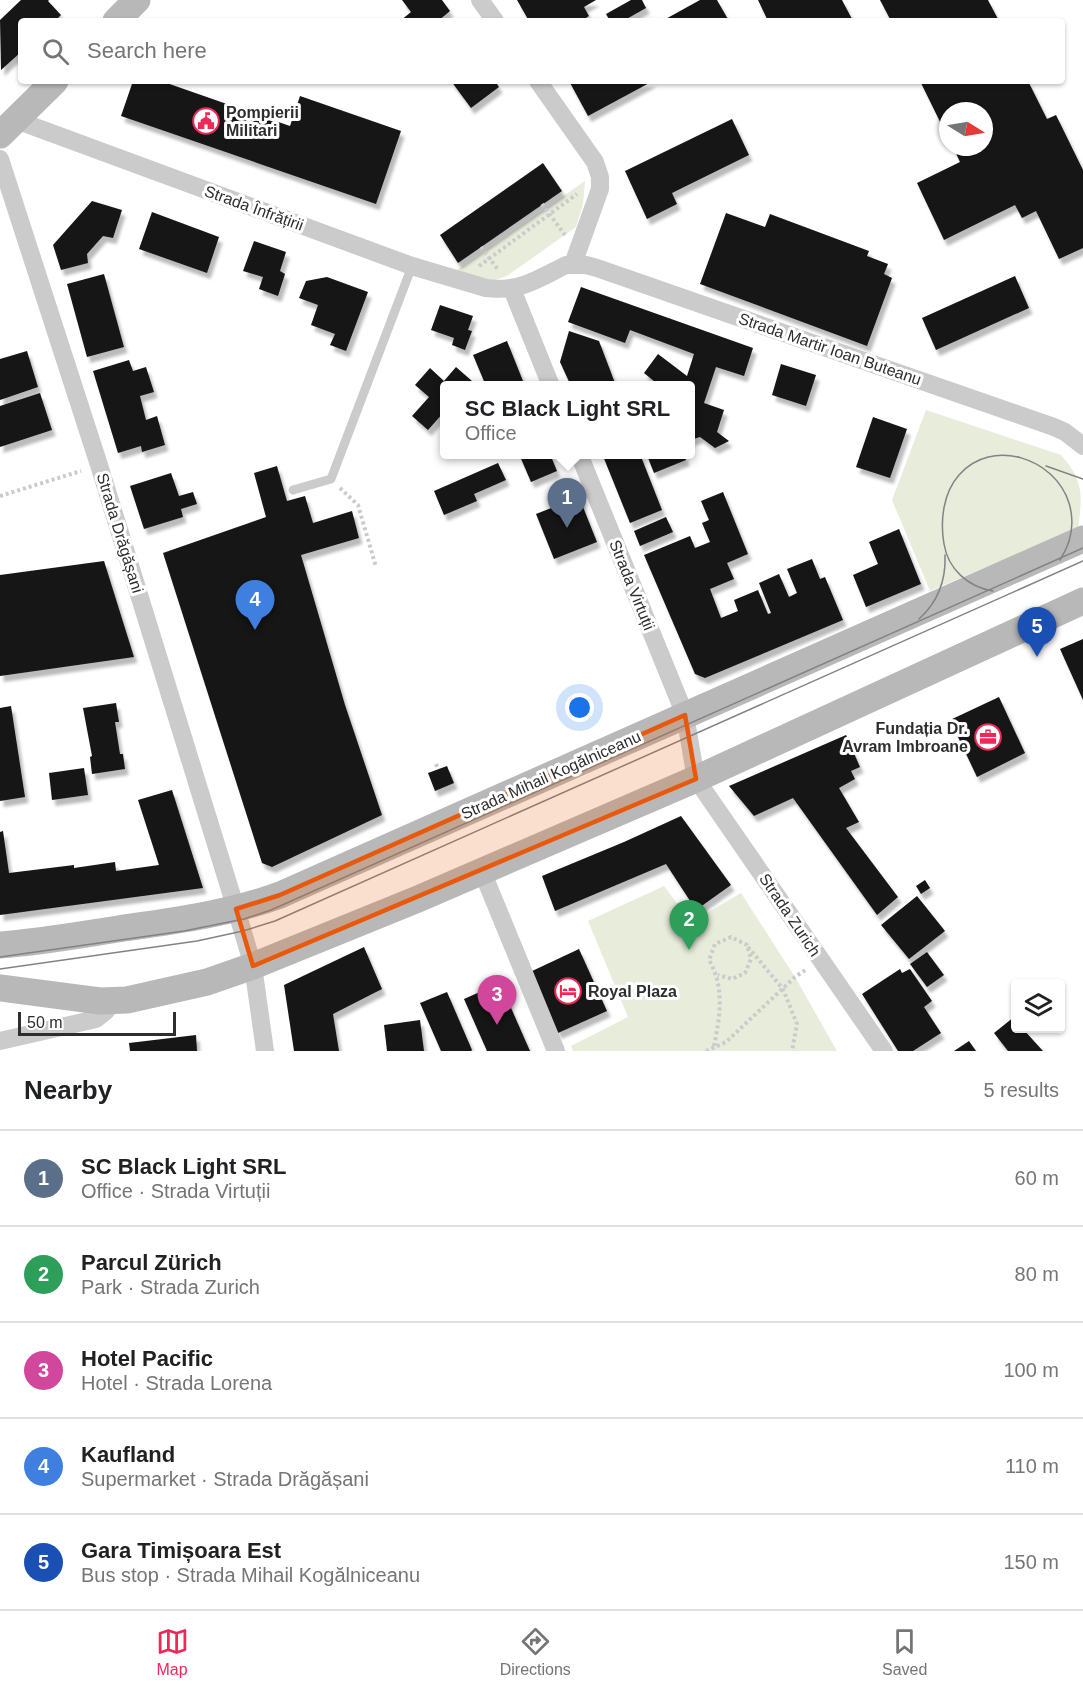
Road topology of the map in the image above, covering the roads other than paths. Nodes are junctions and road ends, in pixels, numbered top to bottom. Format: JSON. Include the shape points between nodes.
{"nodes":[{"id":1,"x":137,"y":0,"type":"edge"},
{"id":2,"x":480,"y":0,"type":"edge"},
{"id":3,"x":119,"y":18,"type":"edge"},
{"id":4,"x":493,"y":18,"type":"edge"},
{"id":5,"x":51,"y":84,"type":"edge"},
{"id":6,"x":540,"y":84,"type":"edge"},
{"id":7,"x":5,"y":123,"type":"edge"},
{"id":8,"x":0,"y":159,"type":"edge"},
{"id":9,"x":575,"y":257,"type":"junction"},
{"id":10,"x":412,"y":266,"type":"junction"},
{"id":11,"x":512,"y":289,"type":"junction"},
{"id":12,"x":549,"y":381,"type":"edge"},
{"id":13,"x":1082,"y":444,"type":"edge"},
{"id":14,"x":581,"y":459,"type":"edge"},
{"id":15,"x":293,"y":490,"type":"dead end"},
{"id":16,"x":1083,"y":539,"type":"edge"},
{"id":17,"x":1083,"y":601,"type":"edge"},
{"id":18,"x":685,"y":715,"type":"junction"},
{"id":19,"x":696,"y":779,"type":"junction"},
{"id":20,"x":482,"y":871,"type":"junction"},
{"id":21,"x":236,"y":909,"type":"junction"},
{"id":22,"x":0,"y":945,"type":"edge"},
{"id":23,"x":253,"y":966,"type":"junction"},
{"id":24,"x":0,"y":988,"type":"edge"},
{"id":25,"x":114,"y":1001,"type":"junction"},
{"id":26,"x":0,"y":1041,"type":"edge"},
{"id":27,"x":265,"y":1051,"type":"edge"},
{"id":28,"x":555,"y":1051,"type":"edge"},
{"id":29,"x":884,"y":1051,"type":"edge"}],
"edges":[{"from":1,"to":3,"type":"street"},
{"from":2,"to":4,"type":"street"},
{"from":5,"to":7,"type":"street"},
{"from":6,"to":9,"type":"street","via":[[595,162],[600,177],[600,189]]},
{"from":7,"to":10,"type":"street","name":"Strada Înfrățirii"},
{"from":8,"to":21,"type":"street","name":"Strada Drăgășani"},
{"from":9,"to":11,"type":"street","via":[[566,265]]},
{"from":9,"to":13,"type":"street","name":"Strada Martir Ioan Buteanu","via":[[597,268],[1054,427]]},
{"from":10,"to":11,"type":"street","name":"Strada Înfrățirii","via":[[486,288]]},
{"from":10,"to":15,"type":"lane","via":[[331,479]]},
{"from":11,"to":12,"type":"street"},
{"from":14,"to":18,"type":"street","name":"Strada Virtuții"},
{"from":16,"to":18,"type":"street","name":"Strada Mihail Kogălniceanu"},
{"from":17,"to":19,"type":"street"},
{"from":18,"to":19,"type":"street","name":"Strada Virtuții"},
{"from":18,"to":21,"type":"street","name":"Strada Mihail Kogălniceanu","via":[[280,895]]},
{"from":19,"to":20,"type":"street"},
{"from":19,"to":29,"type":"street","name":"Strada Zurich"},
{"from":20,"to":23,"type":"street"},
{"from":20,"to":28,"type":"street"},
{"from":21,"to":22,"type":"street","name":"Strada Mihail Kogălniceanu"},
{"from":21,"to":23,"type":"street","name":"Strada Drăgășani"},
{"from":23,"to":25,"type":"street","via":[[173,991]]},
{"from":23,"to":27,"type":"street","name":"Strada Drăgășani"},
{"from":24,"to":25,"type":"street"},
{"from":25,"to":26,"type":"street","via":[[96,1019]]}]}
